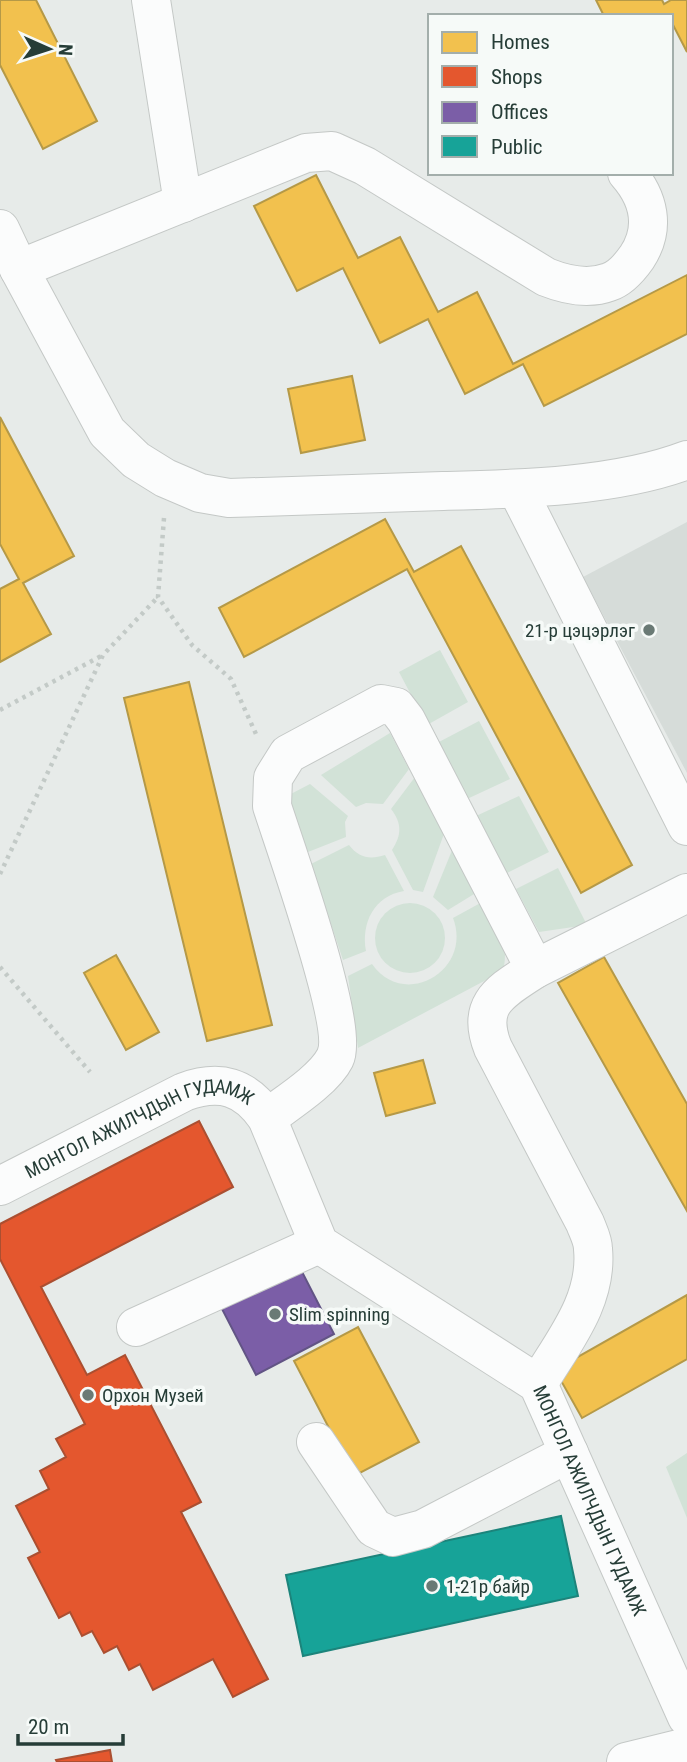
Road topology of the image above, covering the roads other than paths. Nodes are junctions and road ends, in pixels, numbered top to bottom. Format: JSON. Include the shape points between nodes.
{"nodes":[{"id":1,"x":151,"y":0,"type":"edge"},
{"id":2,"x":629,"y":175,"type":"edge"},
{"id":3,"x":183,"y":203,"type":"junction"},
{"id":4,"x":0,"y":229,"type":"edge"},
{"id":5,"x":19,"y":269,"type":"junction"},
{"id":6,"x":687,"y":460,"type":"edge"},
{"id":7,"x":517,"y":489,"type":"junction"},
{"id":8,"x":687,"y":827,"type":"edge"},
{"id":9,"x":687,"y":893,"type":"edge"},
{"id":10,"x":535,"y":969,"type":"junction"},
{"id":11,"x":267,"y":1118,"type":"junction"},
{"id":12,"x":0,"y":1186,"type":"edge"},
{"id":13,"x":319,"y":1244,"type":"junction"},
{"id":14,"x":136,"y":1327,"type":"dead end"},
{"id":15,"x":538,"y":1384,"type":"junction"},
{"id":16,"x":316,"y":1442,"type":"dead end"},
{"id":17,"x":569,"y":1453,"type":"junction"},
{"id":18,"x":685,"y":1744,"type":"edge"},
{"id":19,"x":626,"y":1762,"type":"edge"}],
"edges":[{"from":1,"to":3,"type":"street"},
{"from":2,"to":3,"type":"street","via":[[647,206],[649,229],[642,249],[629,268],[611,282],[587,286],[546,278],[365,166],[332,151],[306,153]]},
{"from":3,"to":5,"type":"street"},
{"from":4,"to":5,"type":"street"},
{"from":5,"to":7,"type":"street","via":[[107,432],[136,460],[165,478],[200,493],[229,498]]},
{"from":6,"to":7,"type":"street","via":[[626,477]]},
{"from":7,"to":8,"type":"street"},
{"from":9,"to":10,"type":"street"},
{"from":10,"to":11,"type":"street","via":[[396,707],[381,704],[288,754],[273,778],[272,806],[339,1034],[336,1056],[326,1071]]},
{"from":10,"to":15,"type":"street","via":[[501,992],[489,1010],[485,1029],[593,1247],[592,1281],[581,1315]]},
{"from":11,"to":12,"type":"street","name":"МОНГОЛ АЖИЛЧДЫН ГУДАМЖ","via":[[245,1094],[225,1086],[204,1085]]},
{"from":11,"to":13,"type":"street","name":"МОНГОЛ АЖИЛЧДЫН ГУДАМЖ"},
{"from":13,"to":14,"type":"street"},
{"from":13,"to":15,"type":"street","name":"МОНГОЛ АЖИЛЧДЫН ГУДАМЖ"},
{"from":15,"to":17,"type":"street","name":"МОНГОЛ АЖИЛЧДЫН ГУДАМЖ"},
{"from":16,"to":17,"type":"street","via":[[374,1528],[393,1536],[424,1529]]},
{"from":17,"to":18,"type":"street","name":"МОНГОЛ АЖИЛЧДЫН ГУДАМЖ"},
{"from":18,"to":19,"type":"street"}]}
